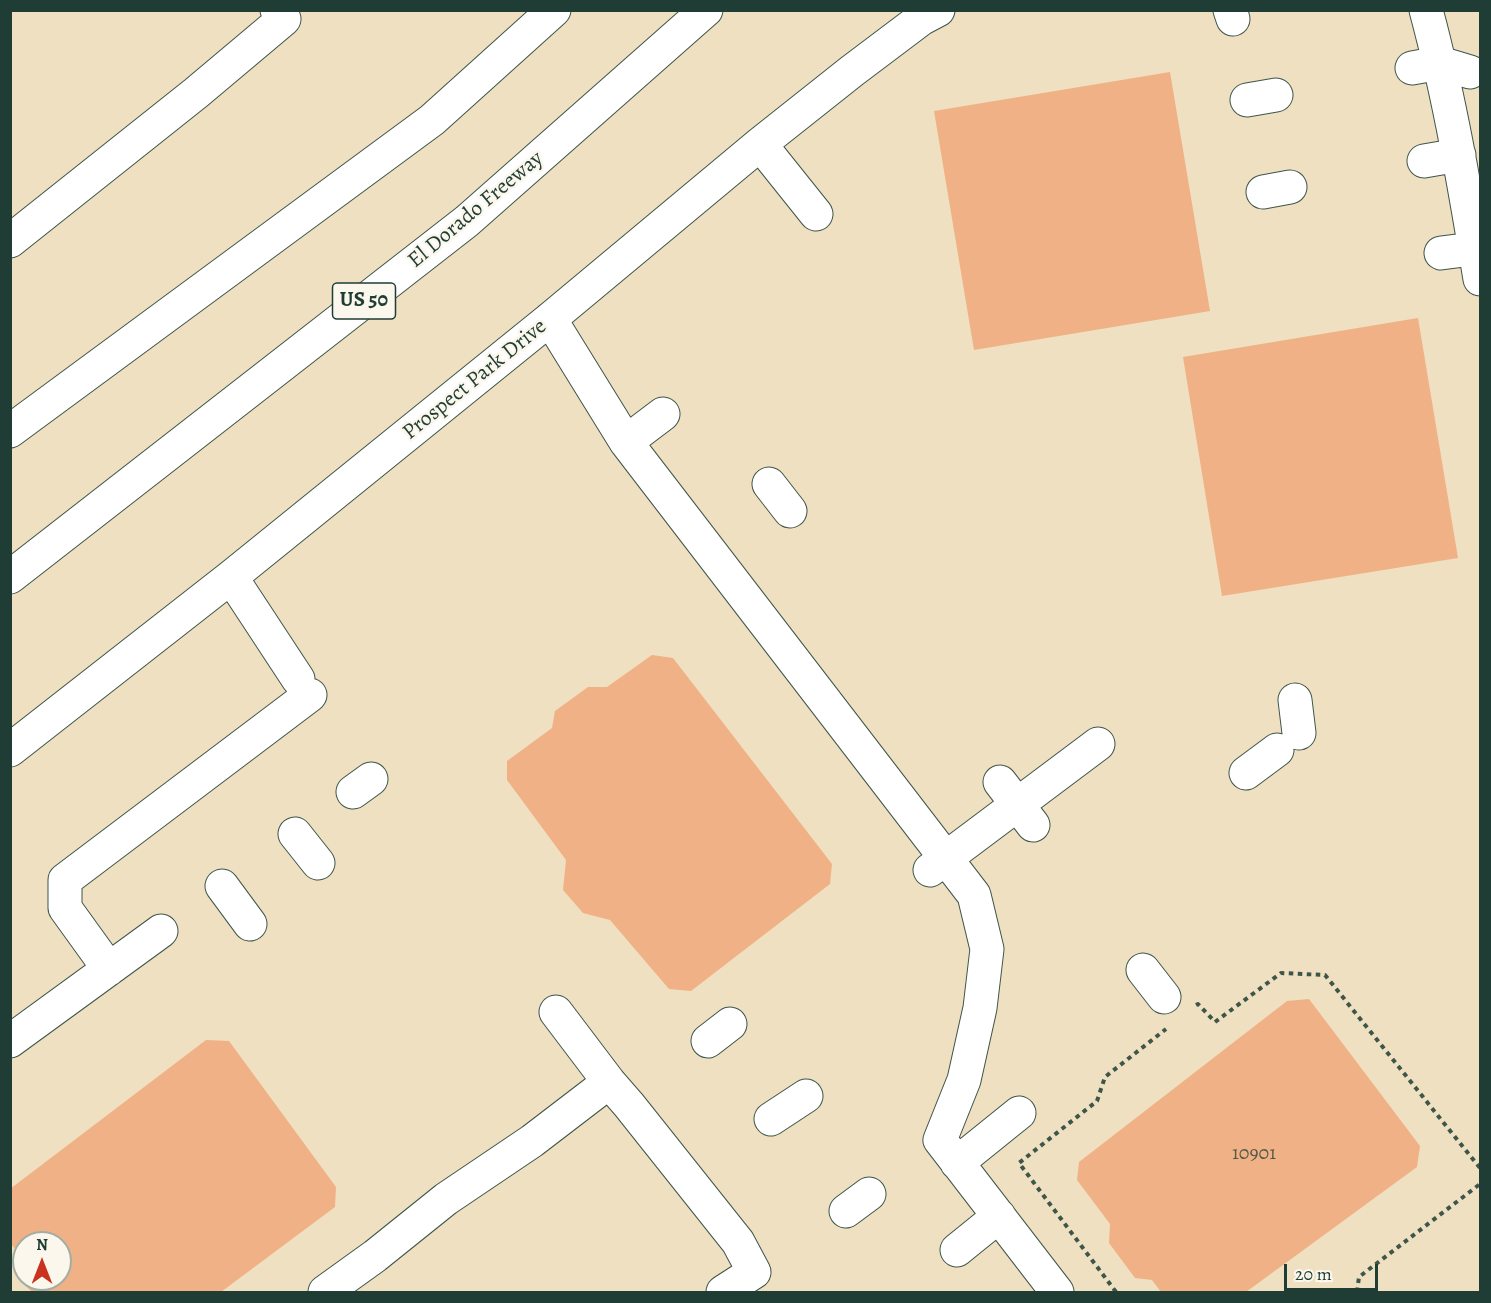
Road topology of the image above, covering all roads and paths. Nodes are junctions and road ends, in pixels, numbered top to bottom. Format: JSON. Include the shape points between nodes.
{"nodes":[{"id":1,"x":554,"y":10,"type":"edge"},
{"id":2,"x":706,"y":10,"type":"edge"},
{"id":3,"x":938,"y":10,"type":"edge"},
{"id":4,"x":1426,"y":10,"type":"edge"},
{"id":5,"x":289,"y":13,"type":"edge"},
{"id":6,"x":760,"y":144,"type":"junction"},
{"id":7,"x":1424,"y":161,"type":"dead end"},
{"id":8,"x":1468,"y":173,"type":"edge"},
{"id":9,"x":816,"y":214,"type":"dead end"},
{"id":10,"x":10,"y":241,"type":"edge"},
{"id":11,"x":1441,"y":253,"type":"dead end"},
{"id":12,"x":1478,"y":258,"type":"edge"},
{"id":13,"x":550,"y":319,"type":"junction"},
{"id":14,"x":663,"y":414,"type":"dead end"},
{"id":15,"x":10,"y":431,"type":"edge"},
{"id":16,"x":626,"y":442,"type":"junction"},
{"id":17,"x":769,"y":484,"type":"dead end"},
{"id":18,"x":790,"y":512,"type":"dead end"},
{"id":19,"x":10,"y":577,"type":"edge"},
{"id":20,"x":231,"y":578,"type":"junction"},
{"id":21,"x":1295,"y":700,"type":"dead end"},
{"id":22,"x":1098,"y":744,"type":"dead end"},
{"id":23,"x":10,"y":750,"type":"edge"},
{"id":24,"x":1246,"y":773,"type":"dead end"},
{"id":25,"x":295,"y":834,"type":"dead end"},
{"id":26,"x":318,"y":863,"type":"dead end"},
{"id":27,"x":938,"y":864,"type":"junction"},
{"id":28,"x":222,"y":886,"type":"dead end"},
{"id":29,"x":250,"y":924,"type":"dead end"},
{"id":30,"x":161,"y":931,"type":"dead end"},
{"id":31,"x":109,"y":969,"type":"junction"},
{"id":32,"x":1143,"y":970,"type":"dead end"},
{"id":33,"x":1174,"y":1011,"type":"junction"},
{"id":34,"x":556,"y":1012,"type":"dead end"},
{"id":35,"x":14,"y":1030,"type":"edge"},
{"id":36,"x":609,"y":1082,"type":"junction"},
{"id":37,"x":806,"y":1096,"type":"dead end"},
{"id":38,"x":1019,"y":1113,"type":"dead end"},
{"id":39,"x":771,"y":1119,"type":"dead end"},
{"id":40,"x":957,"y":1163,"type":"junction"},
{"id":41,"x":1480,"y":1168,"type":"edge"},
{"id":42,"x":1480,"y":1184,"type":"edge"},
{"id":43,"x":999,"y":1216,"type":"junction"},
{"id":44,"x":957,"y":1250,"type":"dead end"},
{"id":45,"x":326,"y":1293,"type":"edge"},
{"id":46,"x":723,"y":1293,"type":"edge"},
{"id":47,"x":1057,"y":1293,"type":"edge"},
{"id":48,"x":1116,"y":1293,"type":"edge"},
{"id":49,"x":1357,"y":1293,"type":"edge"}],
"edges":[{"from":1,"to":15,"type":"main road","via":[[432,120]]},
{"from":2,"to":19,"type":"main road","name":"El Dorado Freeway","number":"US 50","via":[[467,221]]},
{"from":3,"to":6,"type":"main road","name":"Prospect Park Drive","via":[[878,51]]},
{"from":4,"to":8,"type":"main road"},
{"from":5,"to":10,"type":"main road","via":[[196,93]]},
{"from":6,"to":9,"type":"main road"},
{"from":6,"to":13,"type":"main road","name":"Prospect Park Drive"},
{"from":7,"to":8,"type":"main road"},
{"from":8,"to":12,"type":"main road"},
{"from":11,"to":12,"type":"main road"},
{"from":13,"to":16,"type":"main road"},
{"from":13,"to":20,"type":"main road","name":"Prospect Park Drive"},
{"from":14,"to":16,"type":"main road"},
{"from":16,"to":27,"type":"main road"},
{"from":17,"to":18,"type":"main road"},
{"from":20,"to":23,"type":"main road","name":"Prospect Park Drive"},
{"from":20,"to":31,"type":"main road","via":[[304,687],[65,880],[65,908]]},
{"from":21,"to":24,"type":"main road","via":[[1288,741]]},
{"from":22,"to":27,"type":"main road"},
{"from":25,"to":26,"type":"main road"},
{"from":27,"to":40,"type":"main road","via":[[974,895],[987,949],[971,984],[980,1008],[964,1080],[940,1140]]},
{"from":28,"to":29,"type":"main road"},
{"from":30,"to":31,"type":"main road"},
{"from":31,"to":35,"type":"main road"},
{"from":32,"to":33,"type":"main road"},
{"from":33,"to":41,"type":"path","via":[[1198,1004],[1215,1022],[1281,974],[1325,975]]},
{"from":33,"to":48,"type":"path","via":[[1105,1077],[1097,1101],[1019,1163]]},
{"from":34,"to":36,"type":"main road"},
{"from":36,"to":45,"type":"main road","via":[[532,1141],[455,1209],[375,1256]]},
{"from":36,"to":46,"type":"main road","via":[[738,1242],[754,1272]]},
{"from":37,"to":39,"type":"main road"},
{"from":38,"to":40,"type":"main road"},
{"from":40,"to":43,"type":"main road"},
{"from":42,"to":49,"type":"path","via":[[1359,1277]]},
{"from":43,"to":44,"type":"main road"},
{"from":43,"to":47,"type":"main road"}]}
